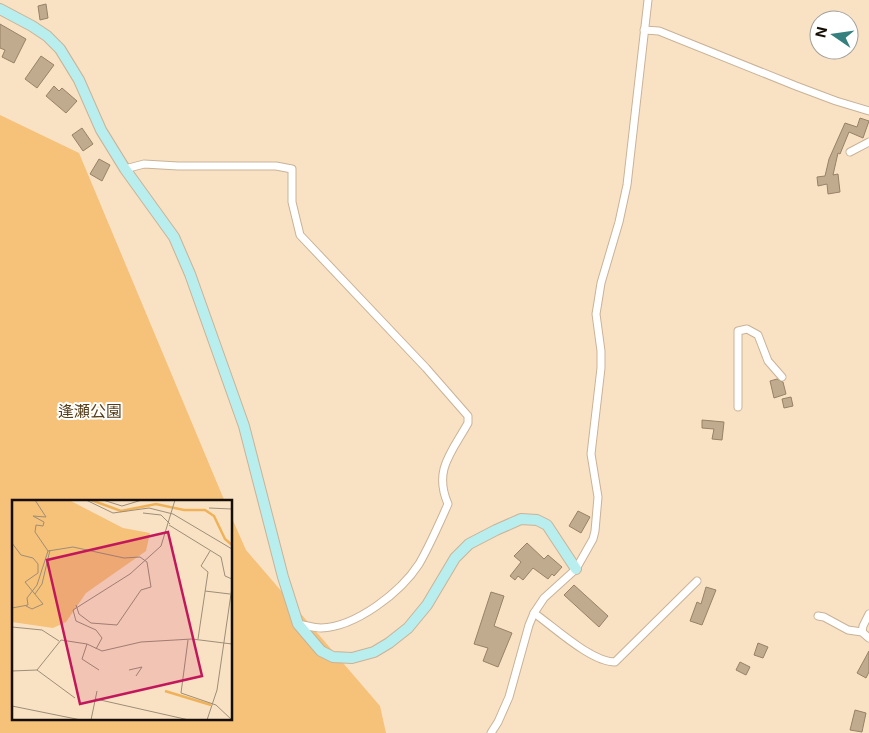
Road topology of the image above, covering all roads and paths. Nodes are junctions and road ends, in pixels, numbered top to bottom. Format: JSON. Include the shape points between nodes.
{"nodes":[{"id":1,"x":648,"y":0,"type":"edge"},
{"id":2,"x":0,"y":8,"type":"edge"},
{"id":3,"x":644,"y":30,"type":"junction"},
{"id":4,"x":869,"y":111,"type":"edge"},
{"id":5,"x":869,"y":142,"type":"edge"},
{"id":6,"x":850,"y":152,"type":"dead end"},
{"id":7,"x":125,"y":169,"type":"junction"},
{"id":8,"x":782,"y":377,"type":"dead end"},
{"id":9,"x":738,"y":407,"type":"dead end"},
{"id":10,"x":576,"y":569,"type":"junction"},
{"id":11,"x":697,"y":581,"type":"dead end"},
{"id":12,"x":534,"y":613,"type":"junction"},
{"id":13,"x":869,"y":614,"type":"edge"},
{"id":14,"x":818,"y":616,"type":"dead end"},
{"id":15,"x":298,"y":624,"type":"junction"},
{"id":16,"x":862,"y":632,"type":"junction"},
{"id":17,"x":869,"y":638,"type":"edge"},
{"id":18,"x":491,"y":733,"type":"edge"}],
"edges":[{"from":1,"to":3,"type":"street"},
{"from":2,"to":7,"type":"street","via":[[47,36],[70,62],[101,130]]},
{"from":3,"to":4,"type":"street","via":[[659,31],[796,86]]},
{"from":3,"to":10,"type":"street","via":[[627,185],[596,314],[601,368],[591,454],[598,512],[593,539]]},
{"from":5,"to":6,"type":"street"},
{"from":7,"to":15,"type":"street","via":[[174,238],[190,274],[244,426]]},
{"from":7,"to":15,"type":"street","via":[[144,164],[292,169],[292,202],[300,235],[468,416],[468,423],[445,462],[442,474],[443,493],[448,504],[418,565],[400,587],[351,621],[321,628]]},
{"from":8,"to":9,"type":"street","via":[[768,361],[758,335],[747,328],[738,331]]},
{"from":10,"to":12,"type":"street","via":[[544,598]]},
{"from":10,"to":15,"type":"street","via":[[547,525],[537,520],[521,519],[470,544],[455,558],[427,605],[408,628],[374,652],[352,658],[333,657],[320,651]]},
{"from":11,"to":12,"type":"street","via":[[615,662],[592,656]]},
{"from":12,"to":18,"type":"street","via":[[509,698]]},
{"from":13,"to":16,"type":"street"},
{"from":14,"to":16,"type":"street","via":[[848,630]]},
{"from":16,"to":17,"type":"street"}]}
